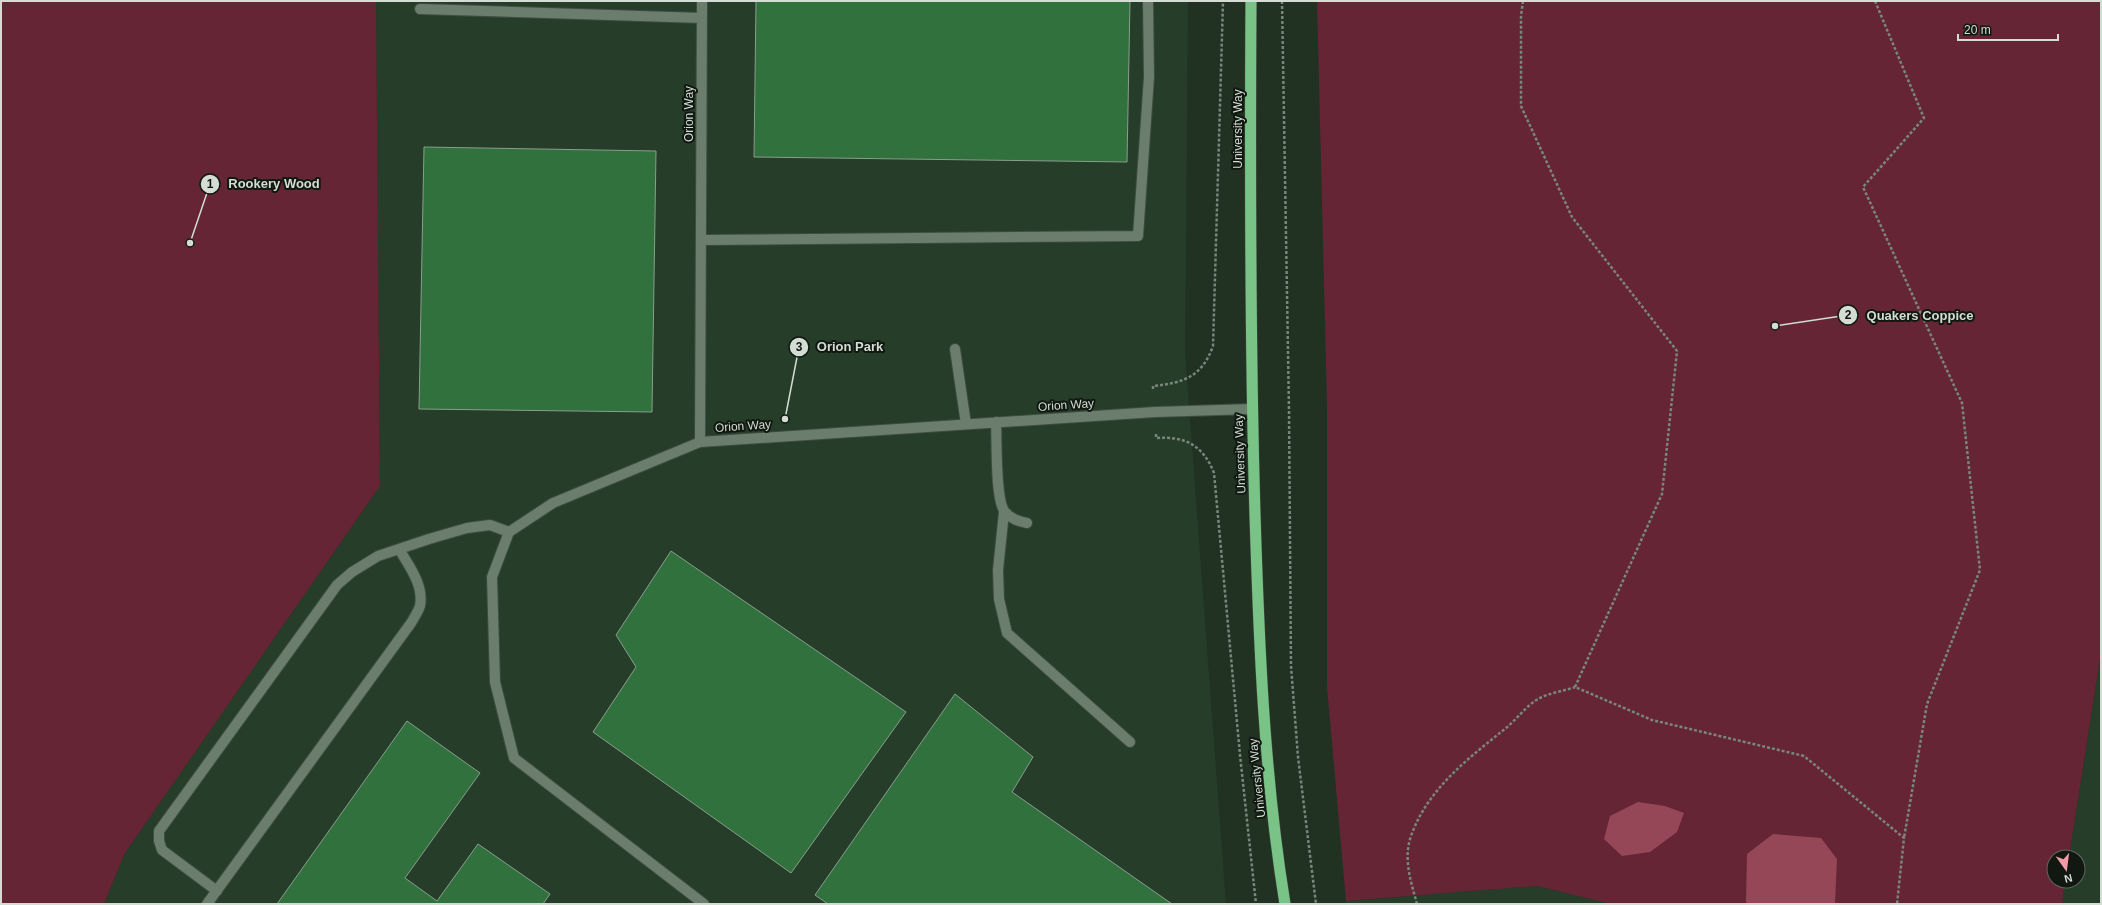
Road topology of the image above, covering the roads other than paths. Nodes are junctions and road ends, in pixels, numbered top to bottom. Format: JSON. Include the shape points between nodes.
{"nodes":[{"id":1,"x":702,"y":1,"type":"edge"},
{"id":2,"x":1148,"y":1,"type":"edge"},
{"id":3,"x":1251,"y":1,"type":"edge"},
{"id":4,"x":420,"y":9,"type":"dead end"},
{"id":5,"x":702,"y":18,"type":"junction"},
{"id":6,"x":701,"y":240,"type":"junction"},
{"id":7,"x":955,"y":349,"type":"dead end"},
{"id":8,"x":1252,"y":409,"type":"junction"},
{"id":9,"x":996,"y":422,"type":"junction"},
{"id":10,"x":966,"y":424,"type":"junction"},
{"id":11,"x":700,"y":442,"type":"junction"},
{"id":12,"x":1004,"y":512,"type":"junction"},
{"id":13,"x":1027,"y":523,"type":"dead end"},
{"id":14,"x":509,"y":532,"type":"junction"},
{"id":15,"x":399,"y":549,"type":"junction"},
{"id":16,"x":1130,"y":742,"type":"dead end"},
{"id":17,"x":217,"y":891,"type":"junction"},
{"id":18,"x":207,"y":904,"type":"edge"},
{"id":19,"x":704,"y":904,"type":"edge"},
{"id":20,"x":1285,"y":904,"type":"edge"}],
"edges":[{"from":1,"to":5,"type":"lane","name":"Orion Way"},
{"from":2,"to":6,"type":"lane","via":[[1149,77],[1138,236]]},
{"from":3,"to":8,"type":"highway","name":"University Way"},
{"from":4,"to":5,"type":"lane"},
{"from":5,"to":6,"type":"lane","name":"Orion Way"},
{"from":6,"to":11,"type":"lane","name":"Orion Way"},
{"from":7,"to":10,"type":"lane"},
{"from":8,"to":9,"type":"lane","name":"Orion Way"},
{"from":8,"to":20,"type":"highway","name":"University Way","via":[[1261,676]]},
{"from":9,"to":10,"type":"lane","name":"Orion Way"},
{"from":9,"to":12,"type":"lane","via":[[999,497]]},
{"from":10,"to":11,"type":"lane","name":"Orion Way"},
{"from":11,"to":14,"type":"lane","via":[[553,503]]},
{"from":12,"to":13,"type":"lane","via":[[1015,520]]},
{"from":12,"to":16,"type":"lane","via":[[998,570],[999,599],[1006,633]]},
{"from":14,"to":15,"type":"lane","via":[[490,525],[467,528]]},
{"from":14,"to":19,"type":"lane","via":[[492,577],[495,682],[514,758]]},
{"from":15,"to":17,"type":"lane","via":[[420,590],[420,606],[412,623]]},
{"from":15,"to":17,"type":"lane","via":[[378,556],[337,585],[160,831],[159,841],[162,850]]},
{"from":17,"to":18,"type":"lane"}]}
